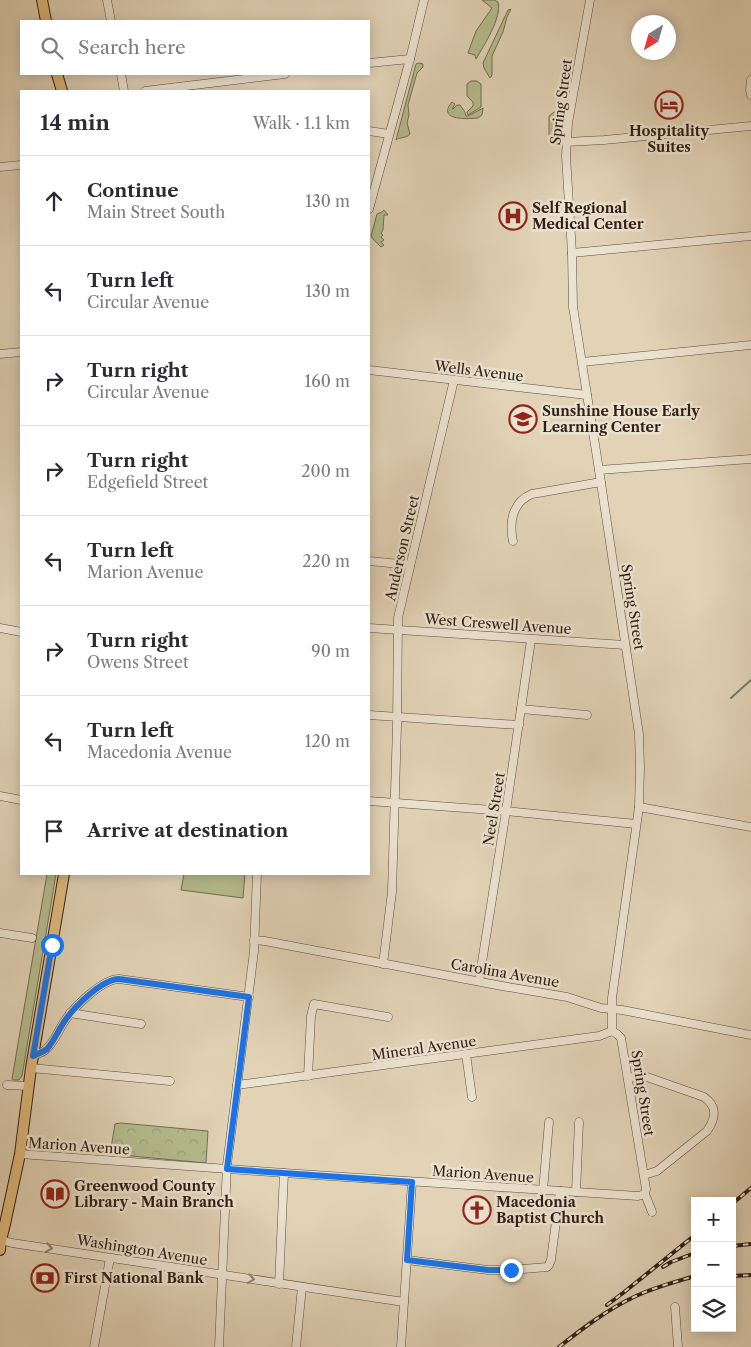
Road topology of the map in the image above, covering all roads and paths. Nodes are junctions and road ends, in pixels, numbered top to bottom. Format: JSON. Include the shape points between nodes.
{"nodes":[{"id":1,"x":42,"y":0,"type":"edge"},
{"id":2,"x":107,"y":0,"type":"edge"},
{"id":3,"x":424,"y":0,"type":"edge"},
{"id":4,"x":590,"y":0,"type":"edge"},
{"id":5,"x":46,"y":20,"type":"edge"},
{"id":6,"x":111,"y":20,"type":"edge"},
{"id":7,"x":410,"y":59,"type":"junction"},
{"id":8,"x":370,"y":63,"type":"edge"},
{"id":9,"x":58,"y":75,"type":"edge"},
{"id":10,"x":121,"y":75,"type":"edge"},
{"id":11,"x":277,"y":75,"type":"edge"},
{"id":12,"x":751,"y":80,"type":"edge"},
{"id":13,"x":62,"y":90,"type":"edge"},
{"id":14,"x":124,"y":90,"type":"edge"},
{"id":15,"x":153,"y":90,"type":"edge"},
{"id":16,"x":751,"y":94,"type":"edge"},
{"id":17,"x":751,"y":126,"type":"edge"},
{"id":18,"x":370,"y":131,"type":"edge"},
{"id":19,"x":389,"y":134,"type":"junction"},
{"id":20,"x":566,"y":142,"type":"junction"},
{"id":21,"x":20,"y":165,"type":"edge"},
{"id":22,"x":0,"y":167,"type":"edge"},
{"id":23,"x":370,"y":205,"type":"edge"},
{"id":24,"x":751,"y":236,"type":"edge"},
{"id":25,"x":572,"y":253,"type":"junction"},
{"id":26,"x":751,"y":345,"type":"edge"},
{"id":27,"x":20,"y":352,"type":"edge"},
{"id":28,"x":0,"y":354,"type":"edge"},
{"id":29,"x":582,"y":362,"type":"junction"},
{"id":30,"x":370,"y":370,"type":"edge"},
{"id":31,"x":454,"y":380,"type":"junction"},
{"id":32,"x":587,"y":395,"type":"junction"},
{"id":33,"x":751,"y":459,"type":"edge"},
{"id":34,"x":599,"y":470,"type":"junction"},
{"id":35,"x":601,"y":482,"type":"junction"},
{"id":36,"x":513,"y":541,"type":"dead end"},
{"id":37,"x":370,"y":561,"type":"edge"},
{"id":38,"x":410,"y":565,"type":"junction"},
{"id":39,"x":0,"y":628,"type":"edge"},
{"id":40,"x":370,"y":628,"type":"edge"},
{"id":41,"x":398,"y":630,"type":"junction"},
{"id":42,"x":20,"y":632,"type":"edge"},
{"id":43,"x":531,"y":640,"type":"junction"},
{"id":44,"x":625,"y":645,"type":"junction"},
{"id":45,"x":521,"y":709,"type":"junction"},
{"id":46,"x":370,"y":715,"type":"edge"},
{"id":47,"x":587,"y":715,"type":"dead end"},
{"id":48,"x":397,"y":717,"type":"junction"},
{"id":49,"x":519,"y":725,"type":"junction"},
{"id":50,"x":0,"y":796,"type":"edge"},
{"id":51,"x":20,"y":800,"type":"edge"},
{"id":52,"x":370,"y":801,"type":"edge"},
{"id":53,"x":395,"y":803,"type":"junction"},
{"id":54,"x":638,"y":807,"type":"junction"},
{"id":55,"x":506,"y":811,"type":"junction"},
{"id":56,"x":636,"y":824,"type":"junction"},
{"id":57,"x":751,"y":826,"type":"edge"},
{"id":58,"x":64,"y":875,"type":"edge"},
{"id":59,"x":256,"y":875,"type":"edge"},
{"id":60,"x":0,"y":933,"type":"edge"},
{"id":61,"x":32,"y":938,"type":"dead end"},
{"id":62,"x":254,"y":940,"type":"junction"},
{"id":63,"x":383,"y":964,"type":"junction"},
{"id":64,"x":479,"y":981,"type":"junction"},
{"id":65,"x":249,"y":997,"type":"junction"},
{"id":66,"x":612,"y":1009,"type":"junction"},
{"id":67,"x":70,"y":1014,"type":"junction"},
{"id":68,"x":388,"y":1017,"type":"dead end"},
{"id":69,"x":141,"y":1024,"type":"dead end"},
{"id":70,"x":612,"y":1031,"type":"junction"},
{"id":71,"x":751,"y":1035,"type":"edge"},
{"id":72,"x":466,"y":1054,"type":"junction"},
{"id":73,"x":33,"y":1056,"type":"junction"},
{"id":74,"x":31,"y":1068,"type":"junction"},
{"id":75,"x":308,"y":1076,"type":"junction"},
{"id":76,"x":628,"y":1078,"type":"junction"},
{"id":77,"x":170,"y":1080,"type":"dead end"},
{"id":78,"x":7,"y":1085,"type":"dead end"},
{"id":79,"x":237,"y":1085,"type":"junction"},
{"id":80,"x":28,"y":1086,"type":"junction"},
{"id":81,"x":472,"y":1097,"type":"dead end"},
{"id":82,"x":549,"y":1122,"type":"dead end"},
{"id":83,"x":579,"y":1122,"type":"dead end"},
{"id":84,"x":20,"y":1154,"type":"junction"},
{"id":85,"x":227,"y":1169,"type":"junction"},
{"id":86,"x":284,"y":1173,"type":"junction"},
{"id":87,"x":644,"y":1175,"type":"junction"},
{"id":88,"x":412,"y":1182,"type":"junction"},
{"id":89,"x":543,"y":1190,"type":"junction"},
{"id":90,"x":560,"y":1191,"type":"junction"},
{"id":91,"x":576,"y":1192,"type":"junction"},
{"id":92,"x":644,"y":1194,"type":"junction"},
{"id":93,"x":652,"y":1212,"type":"dead end"},
{"id":94,"x":0,"y":1240,"type":"edge"},
{"id":95,"x":0,"y":1250,"type":"edge"},
{"id":96,"x":110,"y":1258,"type":"junction"},
{"id":97,"x":407,"y":1260,"type":"junction"},
{"id":98,"x":222,"y":1275,"type":"junction"},
{"id":99,"x":279,"y":1284,"type":"junction"},
{"id":100,"x":302,"y":1287,"type":"junction"},
{"id":101,"x":404,"y":1302,"type":"junction"},
{"id":102,"x":675,"y":1307,"type":"dead end"},
{"id":103,"x":94,"y":1347,"type":"edge"},
{"id":104,"x":219,"y":1347,"type":"edge"},
{"id":105,"x":296,"y":1347,"type":"edge"},
{"id":106,"x":401,"y":1347,"type":"edge"},
{"id":107,"x":678,"y":1347,"type":"edge"}],
"edges":[{"from":1,"to":5,"type":"main road"},
{"from":2,"to":6,"type":"street"},
{"from":3,"to":7,"type":"street"},
{"from":4,"to":20,"type":"street","name":"Spring Street"},
{"from":7,"to":8,"type":"street"},
{"from":7,"to":19,"type":"street"},
{"from":9,"to":13,"type":"main road"},
{"from":10,"to":14,"type":"street"},
{"from":11,"to":15,"type":"street"},
{"from":12,"to":16,"type":"street"},
{"from":17,"to":20,"type":"street"},
{"from":18,"to":19,"type":"street"},
{"from":19,"to":23,"type":"street"},
{"from":20,"to":25,"type":"street","name":"Spring Street"},
{"from":21,"to":22,"type":"street"},
{"from":24,"to":25,"type":"street"},
{"from":25,"to":29,"type":"street","name":"Spring Street","via":[[573,307]]},
{"from":26,"to":29,"type":"street"},
{"from":27,"to":28,"type":"street"},
{"from":29,"to":32,"type":"street","name":"Spring Street"},
{"from":30,"to":31,"type":"street","name":"Wells Avenue"},
{"from":31,"to":32,"type":"street","name":"Wells Avenue"},
{"from":31,"to":38,"type":"street","name":"Anderson Street"},
{"from":32,"to":34,"type":"street","name":"Spring Street"},
{"from":33,"to":34,"type":"street"},
{"from":34,"to":35,"type":"street","name":"Spring Street"},
{"from":35,"to":36,"type":"street","via":[[526,496],[512,517]]},
{"from":35,"to":44,"type":"street","name":"Spring Street"},
{"from":37,"to":38,"type":"street"},
{"from":38,"to":41,"type":"street","name":"Anderson Street"},
{"from":39,"to":42,"type":"street"},
{"from":40,"to":41,"type":"street","name":"West Creswell Avenue"},
{"from":41,"to":43,"type":"street","name":"West Creswell Avenue"},
{"from":41,"to":48,"type":"street","name":"Anderson Street"},
{"from":43,"to":44,"type":"street","name":"West Creswell Avenue"},
{"from":43,"to":45,"type":"street","name":"Neel Street"},
{"from":44,"to":54,"type":"street","name":"Spring Street","via":[[639,734]]},
{"from":45,"to":47,"type":"street"},
{"from":45,"to":49,"type":"street","name":"Neel Street"},
{"from":46,"to":48,"type":"street"},
{"from":48,"to":49,"type":"street"},
{"from":48,"to":53,"type":"street","name":"Anderson Street"},
{"from":49,"to":55,"type":"street","name":"Neel Street"},
{"from":50,"to":51,"type":"street"},
{"from":52,"to":53,"type":"street"},
{"from":53,"to":55,"type":"street"},
{"from":53,"to":63,"type":"street","name":"Anderson Street","via":[[392,892]]},
{"from":54,"to":56,"type":"street","name":"Spring Street"},
{"from":54,"to":57,"type":"street"},
{"from":55,"to":56,"type":"street"},
{"from":55,"to":64,"type":"street","name":"Neel Street"},
{"from":56,"to":66,"type":"street","name":"Spring Street"},
{"from":58,"to":73,"type":"main road"},
{"from":59,"to":62,"type":"street"},
{"from":60,"to":61,"type":"street"},
{"from":62,"to":63,"type":"street","name":"Carolina Avenue"},
{"from":62,"to":65,"type":"street"},
{"from":63,"to":64,"type":"street","name":"Carolina Avenue"},
{"from":64,"to":66,"type":"street","name":"Carolina Avenue","via":[[568,997]]},
{"from":65,"to":67,"type":"street","via":[[116,979],[104,983]]},
{"from":65,"to":79,"type":"street"},
{"from":66,"to":70,"type":"street","name":"Spring Street"},
{"from":66,"to":71,"type":"street","name":"Carolina Avenue"},
{"from":67,"to":69,"type":"street"},
{"from":67,"to":73,"type":"street","via":[[45,1051]]},
{"from":68,"to":75,"type":"street","via":[[314,1004]]},
{"from":70,"to":72,"type":"street","name":"Mineral Avenue","via":[[598,1036]]},
{"from":70,"to":76,"type":"street","name":"Spring Street","via":[[621,1038]]},
{"from":72,"to":75,"type":"street","name":"Mineral Avenue"},
{"from":72,"to":81,"type":"street"},
{"from":73,"to":74,"type":"main road"},
{"from":74,"to":77,"type":"street"},
{"from":74,"to":80,"type":"main road"},
{"from":75,"to":79,"type":"street","name":"Mineral Avenue"},
{"from":76,"to":87,"type":"street","name":"Spring Street"},
{"from":76,"to":87,"type":"street","via":[[647,1077],[704,1097],[714,1107],[712,1123],[707,1131],[657,1171]]},
{"from":78,"to":80,"type":"street"},
{"from":79,"to":85,"type":"street"},
{"from":80,"to":84,"type":"main road"},
{"from":82,"to":89,"type":"street"},
{"from":83,"to":91,"type":"street"},
{"from":84,"to":85,"type":"street","name":"Marion Avenue"},
{"from":84,"to":94,"type":"main road"},
{"from":85,"to":86,"type":"street","name":"Marion Avenue"},
{"from":85,"to":98,"type":"street"},
{"from":86,"to":88,"type":"street","name":"Marion Avenue"},
{"from":86,"to":99,"type":"street"},
{"from":87,"to":92,"type":"street","name":"Spring Street"},
{"from":88,"to":89,"type":"street","name":"Marion Avenue"},
{"from":88,"to":97,"type":"street"},
{"from":89,"to":90,"type":"street","name":"Marion Avenue"},
{"from":90,"to":91,"type":"street","name":"Marion Avenue"},
{"from":90,"to":97,"type":"street","via":[[551,1260],[544,1268],[488,1270]]},
{"from":91,"to":92,"type":"street","name":"Marion Avenue"},
{"from":92,"to":93,"type":"street","name":"Spring Street"},
{"from":94,"to":95,"type":"main road"},
{"from":94,"to":96,"type":"street","name":"Washington Avenue","one_way":true},
{"from":96,"to":98,"type":"street","name":"Washington Avenue"},
{"from":96,"to":103,"type":"street"},
{"from":97,"to":101,"type":"street"},
{"from":98,"to":99,"type":"street","name":"Washington Avenue","one_way":true},
{"from":98,"to":104,"type":"street"},
{"from":99,"to":100,"type":"street","name":"Washington Avenue"},
{"from":100,"to":101,"type":"street"},
{"from":100,"to":105,"type":"street"},
{"from":101,"to":106,"type":"street"},
{"from":102,"to":107,"type":"street"}]}
